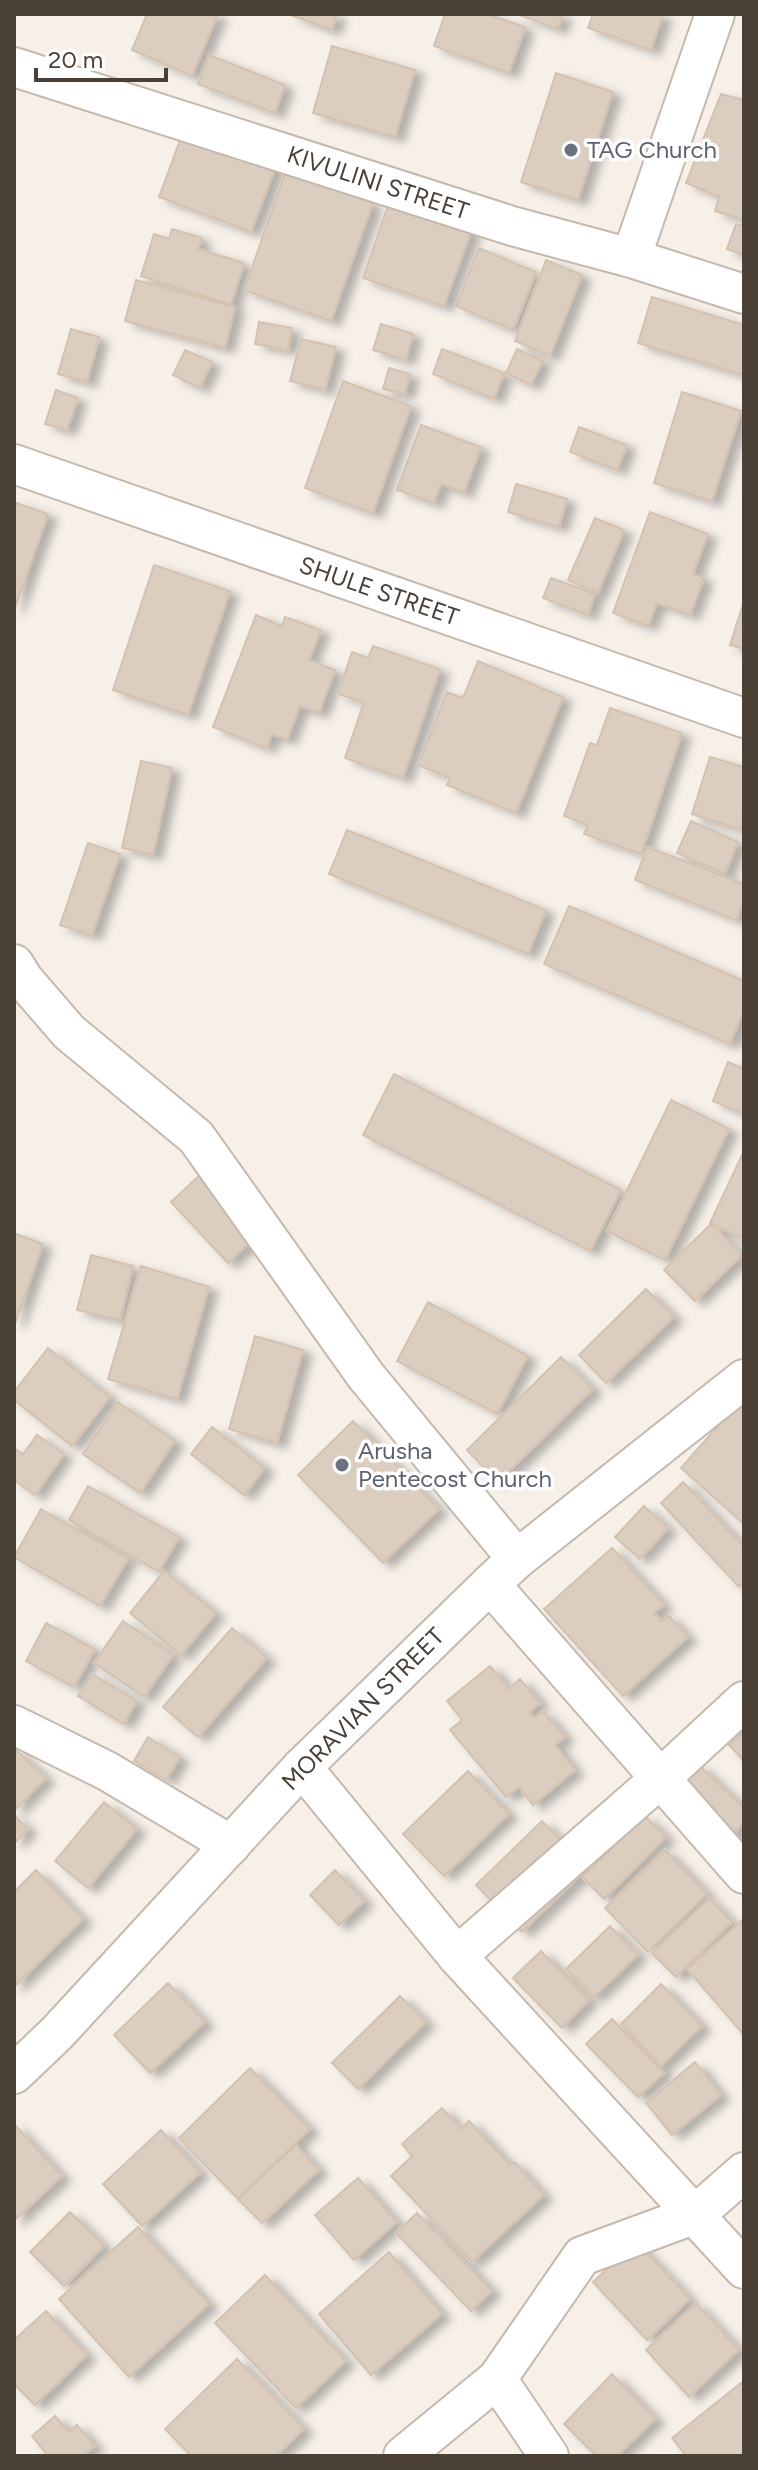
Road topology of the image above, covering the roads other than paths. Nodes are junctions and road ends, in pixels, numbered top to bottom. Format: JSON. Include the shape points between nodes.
{"nodes":[{"id":1,"x":715,"y":14,"type":"edge"},
{"id":2,"x":14,"y":67,"type":"edge"},
{"id":3,"x":631,"y":258,"type":"junction"},
{"id":4,"x":744,"y":294,"type":"edge"},
{"id":5,"x":14,"y":464,"type":"edge"},
{"id":6,"x":744,"y":718,"type":"edge"},
{"id":7,"x":14,"y":964,"type":"edge"},
{"id":8,"x":744,"y":1379,"type":"edge"},
{"id":9,"x":504,"y":1572,"type":"junction"},
{"id":10,"x":744,"y":1701,"type":"edge"},
{"id":11,"x":14,"y":1725,"type":"edge"},
{"id":12,"x":302,"y":1767,"type":"junction"},
{"id":13,"x":662,"y":1777,"type":"junction"},
{"id":14,"x":231,"y":1845,"type":"junction"},
{"id":15,"x":744,"y":1874,"type":"edge"},
{"id":16,"x":457,"y":1956,"type":"junction"},
{"id":17,"x":14,"y":2074,"type":"edge"},
{"id":18,"x":744,"y":2172,"type":"edge"},
{"id":19,"x":696,"y":2214,"type":"junction"},
{"id":20,"x":744,"y":2269,"type":"edge"},
{"id":21,"x":497,"y":2379,"type":"junction"},
{"id":22,"x":403,"y":2456,"type":"edge"},
{"id":23,"x":549,"y":2456,"type":"edge"}],
"edges":[{"from":1,"to":3,"type":"street"},
{"from":2,"to":3,"type":"street","name":"KIVULINI STREET","via":[[512,226]]},
{"from":3,"to":4,"type":"street","name":"KIVULINI STREET"},
{"from":5,"to":6,"type":"street","name":"SHULE STREET"},
{"from":7,"to":9,"type":"street","via":[[69,1032],[196,1137]]},
{"from":8,"to":9,"type":"street","name":"MORAVIAN STREET"},
{"from":9,"to":12,"type":"street","name":"MORAVIAN STREET"},
{"from":9,"to":13,"type":"street"},
{"from":10,"to":13,"type":"street"},
{"from":11,"to":14,"type":"street","via":[[107,1771]]},
{"from":12,"to":14,"type":"street","name":"MORAVIAN STREET"},
{"from":12,"to":16,"type":"street"},
{"from":13,"to":15,"type":"street"},
{"from":13,"to":16,"type":"street"},
{"from":14,"to":17,"type":"street","name":"MORAVIAN STREET"},
{"from":16,"to":19,"type":"street"},
{"from":18,"to":19,"type":"street"},
{"from":19,"to":20,"type":"street"},
{"from":19,"to":21,"type":"street","via":[[582,2256]]},
{"from":21,"to":22,"type":"street"},
{"from":21,"to":23,"type":"street"}]}
